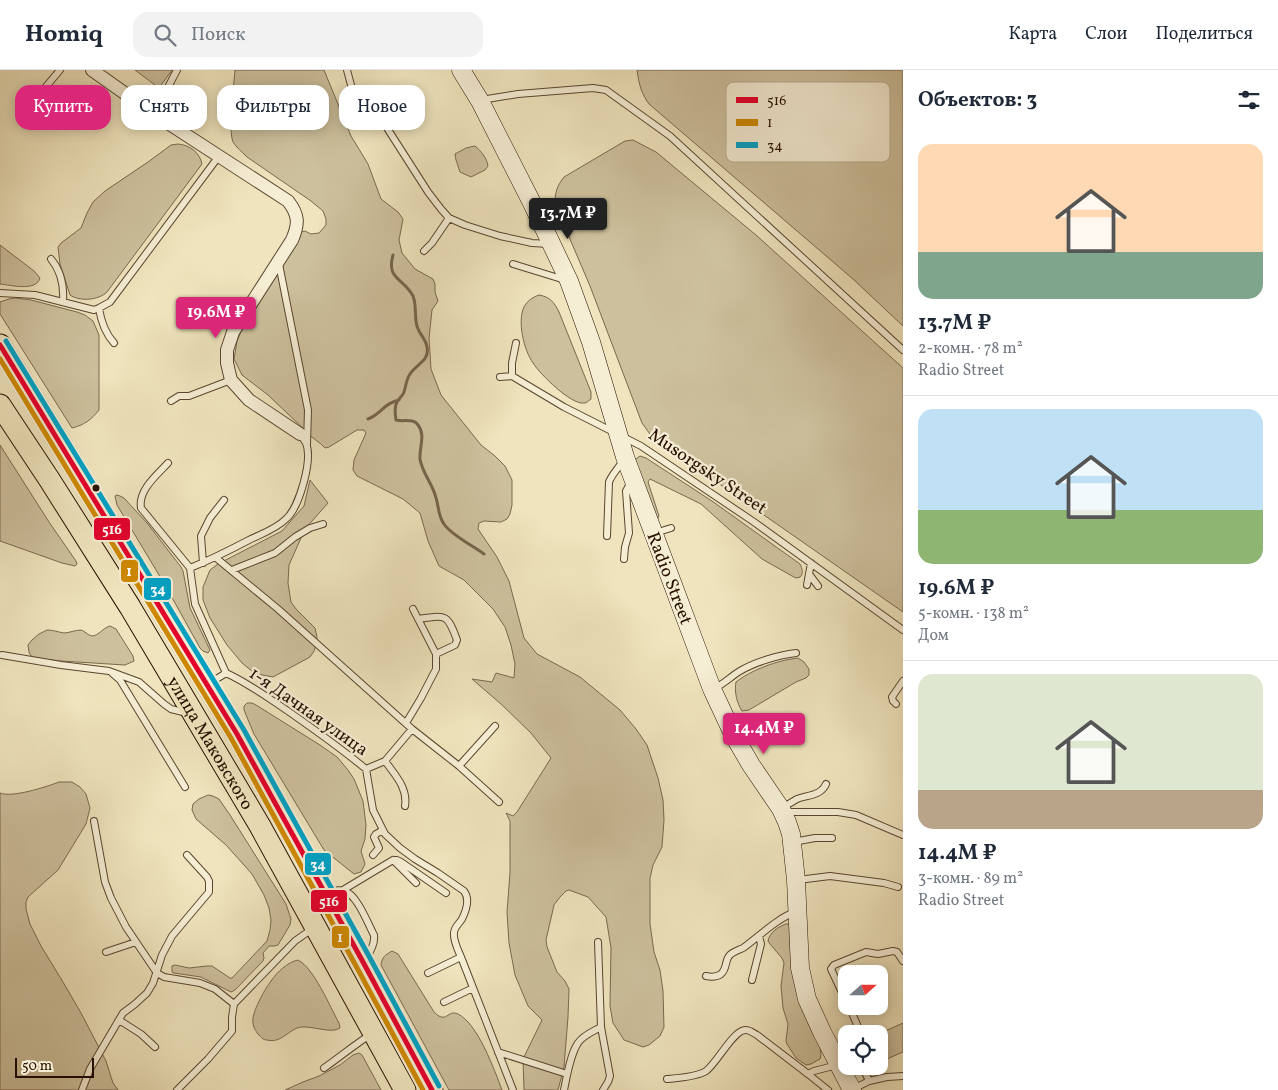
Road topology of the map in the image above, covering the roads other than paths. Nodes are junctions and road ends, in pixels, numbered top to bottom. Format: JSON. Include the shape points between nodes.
{"nodes":[{"id":1,"x":60,"y":70,"type":"edge"},
{"id":2,"x":92,"y":70,"type":"edge"},
{"id":3,"x":177,"y":70,"type":"edge"},
{"id":4,"x":347,"y":70,"type":"edge"},
{"id":5,"x":461,"y":70,"type":"edge"},
{"id":6,"x":47,"y":85,"type":"edge"},
{"id":7,"x":169,"y":85,"type":"edge"},
{"id":8,"x":121,"y":91,"type":"edge"},
{"id":9,"x":480,"y":101,"type":"junction"},
{"id":10,"x":179,"y":130,"type":"edge"},
{"id":11,"x":219,"y":155,"type":"junction"},
{"id":12,"x":449,"y":218,"type":"junction"},
{"id":13,"x":552,"y":244,"type":"junction"},
{"id":14,"x":424,"y":251,"type":"dead end"},
{"id":15,"x":51,"y":259,"type":"dead end"},
{"id":16,"x":278,"y":262,"type":"junction"},
{"id":17,"x":513,"y":264,"type":"dead end"},
{"id":18,"x":569,"y":281,"type":"junction"},
{"id":19,"x":0,"y":293,"type":"edge"},
{"id":20,"x":63,"y":302,"type":"junction"},
{"id":21,"x":99,"y":308,"type":"junction"},
{"id":22,"x":114,"y":343,"type":"dead end"},
{"id":23,"x":516,"y":343,"type":"dead end"},
{"id":24,"x":0,"y":345,"type":"edge"},
{"id":25,"x":903,"y":350,"type":"edge"},
{"id":26,"x":512,"y":376,"type":"junction"},
{"id":27,"x":500,"y":377,"type":"dead end"},
{"id":28,"x":231,"y":380,"type":"junction"},
{"id":29,"x":171,"y":401,"type":"dead end"},
{"id":30,"x":0,"y":405,"type":"edge"},
{"id":31,"x":618,"y":434,"type":"junction"},
{"id":32,"x":303,"y":439,"type":"junction"},
{"id":33,"x":625,"y":457,"type":"junction"},
{"id":34,"x":168,"y":463,"type":"dead end"},
{"id":35,"x":634,"y":479,"type":"junction"},
{"id":36,"x":224,"y":500,"type":"dead end"},
{"id":37,"x":323,"y":524,"type":"dead end"},
{"id":38,"x":670,"y":528,"type":"dead end"},
{"id":39,"x":653,"y":534,"type":"junction"},
{"id":40,"x":607,"y":536,"type":"dead end"},
{"id":41,"x":215,"y":557,"type":"junction"},
{"id":42,"x":624,"y":559,"type":"dead end"},
{"id":43,"x":203,"y":563,"type":"junction"},
{"id":44,"x":811,"y":564,"type":"junction"},
{"id":45,"x":190,"y":568,"type":"junction"},
{"id":46,"x":232,"y":570,"type":"junction"},
{"id":47,"x":809,"y":574,"type":"junction"},
{"id":48,"x":807,"y":585,"type":"dead end"},
{"id":49,"x":818,"y":586,"type":"dead end"},
{"id":50,"x":413,"y":609,"type":"dead end"},
{"id":51,"x":418,"y":619,"type":"junction"},
{"id":52,"x":903,"y":630,"type":"edge"},
{"id":53,"x":796,"y":653,"type":"dead end"},
{"id":54,"x":436,"y":654,"type":"junction"},
{"id":55,"x":2,"y":655,"type":"dead end"},
{"id":56,"x":109,"y":671,"type":"junction"},
{"id":57,"x":226,"y":673,"type":"junction"},
{"id":58,"x":903,"y":681,"type":"edge"},
{"id":59,"x":206,"y":685,"type":"junction"},
{"id":60,"x":712,"y":690,"type":"junction"},
{"id":61,"x":896,"y":704,"type":"dead end"},
{"id":62,"x":194,"y":715,"type":"junction"},
{"id":63,"x":406,"y":723,"type":"junction"},
{"id":64,"x":495,"y":726,"type":"dead end"},
{"id":65,"x":412,"y":730,"type":"junction"},
{"id":66,"x":385,"y":761,"type":"junction"},
{"id":67,"x":459,"y":766,"type":"junction"},
{"id":68,"x":366,"y":769,"type":"junction"},
{"id":69,"x":826,"y":784,"type":"dead end"},
{"id":70,"x":185,"y":787,"type":"dead end"},
{"id":71,"x":499,"y":802,"type":"dead end"},
{"id":72,"x":405,"y":806,"type":"dead end"},
{"id":73,"x":782,"y":810,"type":"junction"},
{"id":74,"x":94,"y":821,"type":"dead end"},
{"id":75,"x":383,"y":830,"type":"junction"},
{"id":76,"x":903,"y":835,"type":"edge"},
{"id":77,"x":832,"y":838,"type":"dead end"},
{"id":78,"x":792,"y":842,"type":"junction"},
{"id":79,"x":187,"y":855,"type":"dead end"},
{"id":80,"x":373,"y":855,"type":"dead end"},
{"id":81,"x":393,"y":860,"type":"junction"},
{"id":82,"x":796,"y":880,"type":"junction"},
{"id":83,"x":416,"y":883,"type":"dead end"},
{"id":84,"x":898,"y":887,"type":"dead end"},
{"id":85,"x":334,"y":891,"type":"junction"},
{"id":86,"x":446,"y":893,"type":"dead end"},
{"id":87,"x":797,"y":912,"type":"junction"},
{"id":88,"x":315,"y":926,"type":"junction"},
{"id":89,"x":759,"y":936,"type":"junction"},
{"id":90,"x":136,"y":942,"type":"junction"},
{"id":91,"x":598,"y":942,"type":"dead end"},
{"id":92,"x":106,"y":952,"type":"dead end"},
{"id":93,"x":460,"y":957,"type":"junction"},
{"id":94,"x":903,"y":961,"type":"edge"},
{"id":95,"x":156,"y":972,"type":"junction"},
{"id":96,"x":428,"y":973,"type":"dead end"},
{"id":97,"x":706,"y":976,"type":"dead end"},
{"id":98,"x":752,"y":980,"type":"dead end"},
{"id":99,"x":838,"y":984,"type":"edge"},
{"id":100,"x":473,"y":988,"type":"junction"},
{"id":101,"x":444,"y":1002,"type":"dead end"},
{"id":102,"x":234,"y":1004,"type":"junction"},
{"id":103,"x":119,"y":1020,"type":"junction"},
{"id":104,"x":602,"y":1027,"type":"junction"},
{"id":105,"x":374,"y":1033,"type":"junction"},
{"id":106,"x":155,"y":1048,"type":"dead end"},
{"id":107,"x":498,"y":1052,"type":"junction"},
{"id":108,"x":838,"y":1065,"type":"joint"},
{"id":109,"x":324,"y":1068,"type":"dead end"},
{"id":110,"x":567,"y":1074,"type":"junction"},
{"id":111,"x":808,"y":1074,"type":"junction"},
{"id":112,"x":844,"y":1075,"type":"edge"},
{"id":113,"x":866,"y":1075,"type":"edge"},
{"id":114,"x":903,"y":1076,"type":"edge"},
{"id":115,"x":667,"y":1079,"type":"dead end"},
{"id":116,"x":869,"y":1081,"type":"junction"},
{"id":117,"x":82,"y":1090,"type":"edge"},
{"id":118,"x":177,"y":1090,"type":"edge"},
{"id":119,"x":405,"y":1090,"type":"edge"},
{"id":120,"x":432,"y":1090,"type":"edge"},
{"id":121,"x":512,"y":1090,"type":"edge"},
{"id":122,"x":564,"y":1090,"type":"edge"},
{"id":123,"x":603,"y":1090,"type":"edge"},
{"id":124,"x":828,"y":1090,"type":"edge"},
{"id":125,"x":852,"y":1090,"type":"edge"}],
"edges":[{"from":1,"to":6,"type":"lane"},
{"from":2,"to":8,"type":"street"},
{"from":3,"to":7,"type":"lane"},
{"from":4,"to":12,"type":"lane","via":[[352,89],[380,117],[428,192]]},
{"from":5,"to":9,"type":"main road","name":"Radio Street"},
{"from":9,"to":13,"type":"main road","name":"Radio Street"},
{"from":9,"to":25,"type":"lane","via":[[518,94],[593,88],[606,90],[670,136]]},
{"from":10,"to":11,"type":"street"},
{"from":11,"to":16,"type":"street","via":[[288,201],[295,212],[296,231]]},
{"from":11,"to":21,"type":"lane","via":[[110,302]]},
{"from":12,"to":13,"type":"lane","via":[[500,236]]},
{"from":12,"to":14,"type":"lane"},
{"from":13,"to":18,"type":"main road","name":"Radio Street"},
{"from":15,"to":20,"type":"lane","via":[[57,266],[64,291]]},
{"from":16,"to":28,"type":"street","via":[[233,332],[226,350]]},
{"from":16,"to":32,"type":"lane","via":[[308,410]]},
{"from":17,"to":18,"type":"lane"},
{"from":18,"to":31,"type":"main road","name":"Radio Street","via":[[592,342]]},
{"from":19,"to":20,"type":"lane","via":[[35,294]]},
{"from":20,"to":21,"type":"lane","via":[[94,310]]},
{"from":21,"to":22,"type":"lane","via":[[105,330]]},
{"from":23,"to":26,"type":"lane"},
{"from":24,"to":59,"type":"highway","name":"улица Маковского"},
{"from":26,"to":27,"type":"lane"},
{"from":26,"to":31,"type":"lane","name":"Musorgsky Street"},
{"from":28,"to":29,"type":"lane"},
{"from":28,"to":32,"type":"street","via":[[249,400]]},
{"from":30,"to":62,"type":"highway","name":"улица Маковского","via":[[130,607]]},
{"from":31,"to":33,"type":"main road","name":"Radio Street"},
{"from":31,"to":44,"type":"lane","name":"Musorgsky Street","via":[[754,522]]},
{"from":32,"to":41,"type":"lane","via":[[307,464],[305,480],[290,515],[280,524]]},
{"from":33,"to":35,"type":"main road","name":"Radio Street"},
{"from":33,"to":40,"type":"lane","via":[[609,482]]},
{"from":34,"to":45,"type":"lane","via":[[143,493],[141,508]]},
{"from":35,"to":39,"type":"main road","name":"Radio Street"},
{"from":35,"to":42,"type":"lane","via":[[626,491],[629,533]]},
{"from":36,"to":43,"type":"lane","via":[[201,536]]},
{"from":37,"to":46,"type":"lane","via":[[310,528],[274,553]]},
{"from":38,"to":39,"type":"lane"},
{"from":39,"to":60,"type":"main road","name":"Radio Street"},
{"from":41,"to":43,"type":"lane"},
{"from":41,"to":46,"type":"lane"},
{"from":43,"to":45,"type":"lane"},
{"from":44,"to":47,"type":"lane"},
{"from":44,"to":52,"type":"lane","name":"Musorgsky Street"},
{"from":45,"to":57,"type":"lane","via":[[195,604]]},
{"from":46,"to":63,"type":"lane"},
{"from":47,"to":48,"type":"lane"},
{"from":47,"to":49,"type":"lane"},
{"from":50,"to":51,"type":"lane"},
{"from":51,"to":54,"type":"lane"},
{"from":51,"to":54,"type":"lane","via":[[446,618],[451,623],[457,640],[455,645]]},
{"from":53,"to":60,"type":"lane","via":[[748,667]]},
{"from":54,"to":63,"type":"lane","via":[[436,669]]},
{"from":55,"to":56,"type":"lane"},
{"from":56,"to":62,"type":"lane","via":[[139,682],[171,709]]},
{"from":56,"to":70,"type":"lane","via":[[120,680]]},
{"from":57,"to":59,"type":"lane","name":"1-я Дачная улица"},
{"from":57,"to":68,"type":"lane","name":"1-я Дачная улица","via":[[323,735]]},
{"from":58,"to":61,"type":"lane","via":[[892,696]]},
{"from":59,"to":85,"type":"highway","name":"улица Маковского"},
{"from":60,"to":73,"type":"main road","name":"Radio Street","via":[[732,734]]},
{"from":62,"to":88,"type":"highway","name":"улица Маковского"},
{"from":63,"to":65,"type":"lane"},
{"from":64,"to":67,"type":"lane"},
{"from":65,"to":66,"type":"lane","name":"1-я Дачная улица"},
{"from":65,"to":67,"type":"lane"},
{"from":66,"to":68,"type":"lane","name":"1-я Дачная улица"},
{"from":66,"to":72,"type":"lane","via":[[402,784]]},
{"from":67,"to":71,"type":"lane"},
{"from":68,"to":75,"type":"lane","via":[[373,810]]},
{"from":69,"to":73,"type":"lane","via":[[816,794],[798,799]]},
{"from":73,"to":76,"type":"lane","via":[[838,812]]},
{"from":73,"to":78,"type":"main road","name":"Radio Street"},
{"from":74,"to":90,"type":"lane","via":[[105,882],[117,912]]},
{"from":75,"to":80,"type":"lane","via":[[374,837],[379,848]]},
{"from":75,"to":93,"type":"lane","via":[[400,848],[467,895],[462,918],[454,934]]},
{"from":77,"to":78,"type":"lane"},
{"from":78,"to":82,"type":"main road","name":"Radio Street"},
{"from":79,"to":95,"type":"lane","via":[[207,877],[209,892],[172,936]]},
{"from":81,"to":83,"type":"lane"},
{"from":81,"to":85,"type":"lane"},
{"from":81,"to":86,"type":"lane","via":[[401,862]]},
{"from":82,"to":84,"type":"lane","via":[[830,876]]},
{"from":82,"to":87,"type":"main road","name":"Radio Street"},
{"from":85,"to":120,"type":"highway","name":"улица Маковского","via":[[363,962]]},
{"from":87,"to":89,"type":"lane","via":[[785,916]]},
{"from":87,"to":108,"type":"main road","name":"Radio Street","via":[[800,968],[807,999]]},
{"from":88,"to":102,"type":"lane","via":[[296,940]]},
{"from":88,"to":105,"type":"highway","name":"улица Маковского"},
{"from":89,"to":97,"type":"lane","via":[[731,954],[721,974]]},
{"from":89,"to":98,"type":"lane","via":[[761,944]]},
{"from":90,"to":92,"type":"lane"},
{"from":90,"to":95,"type":"lane"},
{"from":91,"to":104,"type":"lane"},
{"from":93,"to":96,"type":"lane"},
{"from":93,"to":100,"type":"lane"},
{"from":94,"to":99,"type":"lane","via":[[893,951],[866,952],[834,965],[831,969]]},
{"from":95,"to":102,"type":"lane","via":[[164,978],[200,983],[215,989]]},
{"from":95,"to":103,"type":"lane","via":[[147,992],[123,1012]]},
{"from":100,"to":101,"type":"lane"},
{"from":100,"to":107,"type":"lane"},
{"from":102,"to":118,"type":"lane","via":[[232,1031]]},
{"from":103,"to":106,"type":"lane"},
{"from":103,"to":117,"type":"lane"},
{"from":104,"to":110,"type":"lane","via":[[578,1043]]},
{"from":104,"to":123,"type":"lane","via":[[610,1076]]},
{"from":105,"to":109,"type":"lane"},
{"from":105,"to":119,"type":"highway","name":"улица Маковского"},
{"from":107,"to":110,"type":"lane"},
{"from":107,"to":121,"type":"lane"},
{"from":108,"to":111,"type":"lane"},
{"from":110,"to":122,"type":"lane"},
{"from":111,"to":115,"type":"lane","via":[[757,1035],[740,1030],[705,1071]]},
{"from":111,"to":124,"type":"lane"},
{"from":112,"to":125,"type":"main road","name":"Radio Street"},
{"from":113,"to":116,"type":"lane"},
{"from":114,"to":116,"type":"lane"},
{"from":116,"to":125,"type":"lane"}]}
